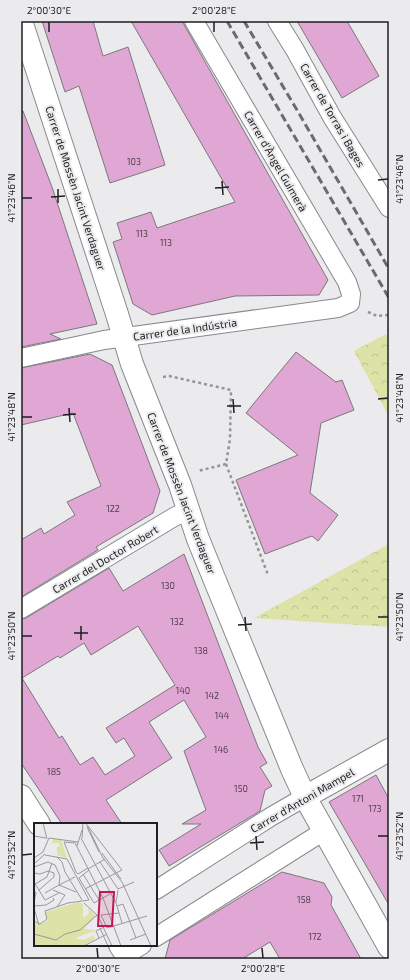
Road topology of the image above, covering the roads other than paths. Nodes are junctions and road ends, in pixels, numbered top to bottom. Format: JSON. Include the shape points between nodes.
{"nodes":[{"id":1,"x":21,"y":21,"type":"edge"},
{"id":2,"x":194,"y":21,"type":"edge"},
{"id":3,"x":277,"y":21,"type":"edge"},
{"id":4,"x":389,"y":208,"type":"edge"},
{"id":5,"x":350,"y":303,"type":"joint"},
{"id":6,"x":123,"y":338,"type":"junction"},
{"id":7,"x":21,"y":358,"type":"edge"},
{"id":8,"x":189,"y":510,"type":"junction"},
{"id":9,"x":21,"y":609,"type":"edge"},
{"id":10,"x":389,"y":750,"type":"edge"},
{"id":11,"x":21,"y":796,"type":"edge"},
{"id":12,"x":305,"y":797,"type":"junction"},
{"id":13,"x":38,"y":823,"type":"edge"},
{"id":14,"x":324,"y":831,"type":"junction"},
{"id":15,"x":157,"y":889,"type":"edge"},
{"id":16,"x":157,"y":936,"type":"edge"},
{"id":17,"x":389,"y":947,"type":"edge"}],
"edges":[{"from":1,"to":6,"type":"street","name":"Carrer de Mossèn Jacint Verdaguer"},
{"from":2,"to":5,"type":"street","name":"Carrer d'Àngel Guimerà","via":[[347,282],[351,294]]},
{"from":3,"to":4,"type":"street","name":"Carrer de Torras i Bages","via":[[332,117]]},
{"from":5,"to":6,"type":"street","name":"Carrer de la Indústria","via":[[338,308]]},
{"from":6,"to":7,"type":"street","name":"Carrer de la Indústria"},
{"from":6,"to":8,"type":"street","name":"Carrer de Mossèn Jacint Verdaguer"},
{"from":8,"to":9,"type":"street","name":"Carrer del Doctor Robert"},
{"from":8,"to":12,"type":"street","name":"Carrer de Mossèn Jacint Verdaguer","via":[[198,539]]},
{"from":10,"to":12,"type":"street","name":"Carrer d'Antoni Mampel"},
{"from":11,"to":13,"type":"street"},
{"from":12,"to":14,"type":"street","name":"Carrer de Mossèn Jacint Verdaguer"},
{"from":12,"to":15,"type":"street","name":"Carrer d'Antoni Mampel"},
{"from":14,"to":16,"type":"street"},
{"from":14,"to":17,"type":"street","name":"Carrer de Mossèn Jacint Verdaguer"}]}
